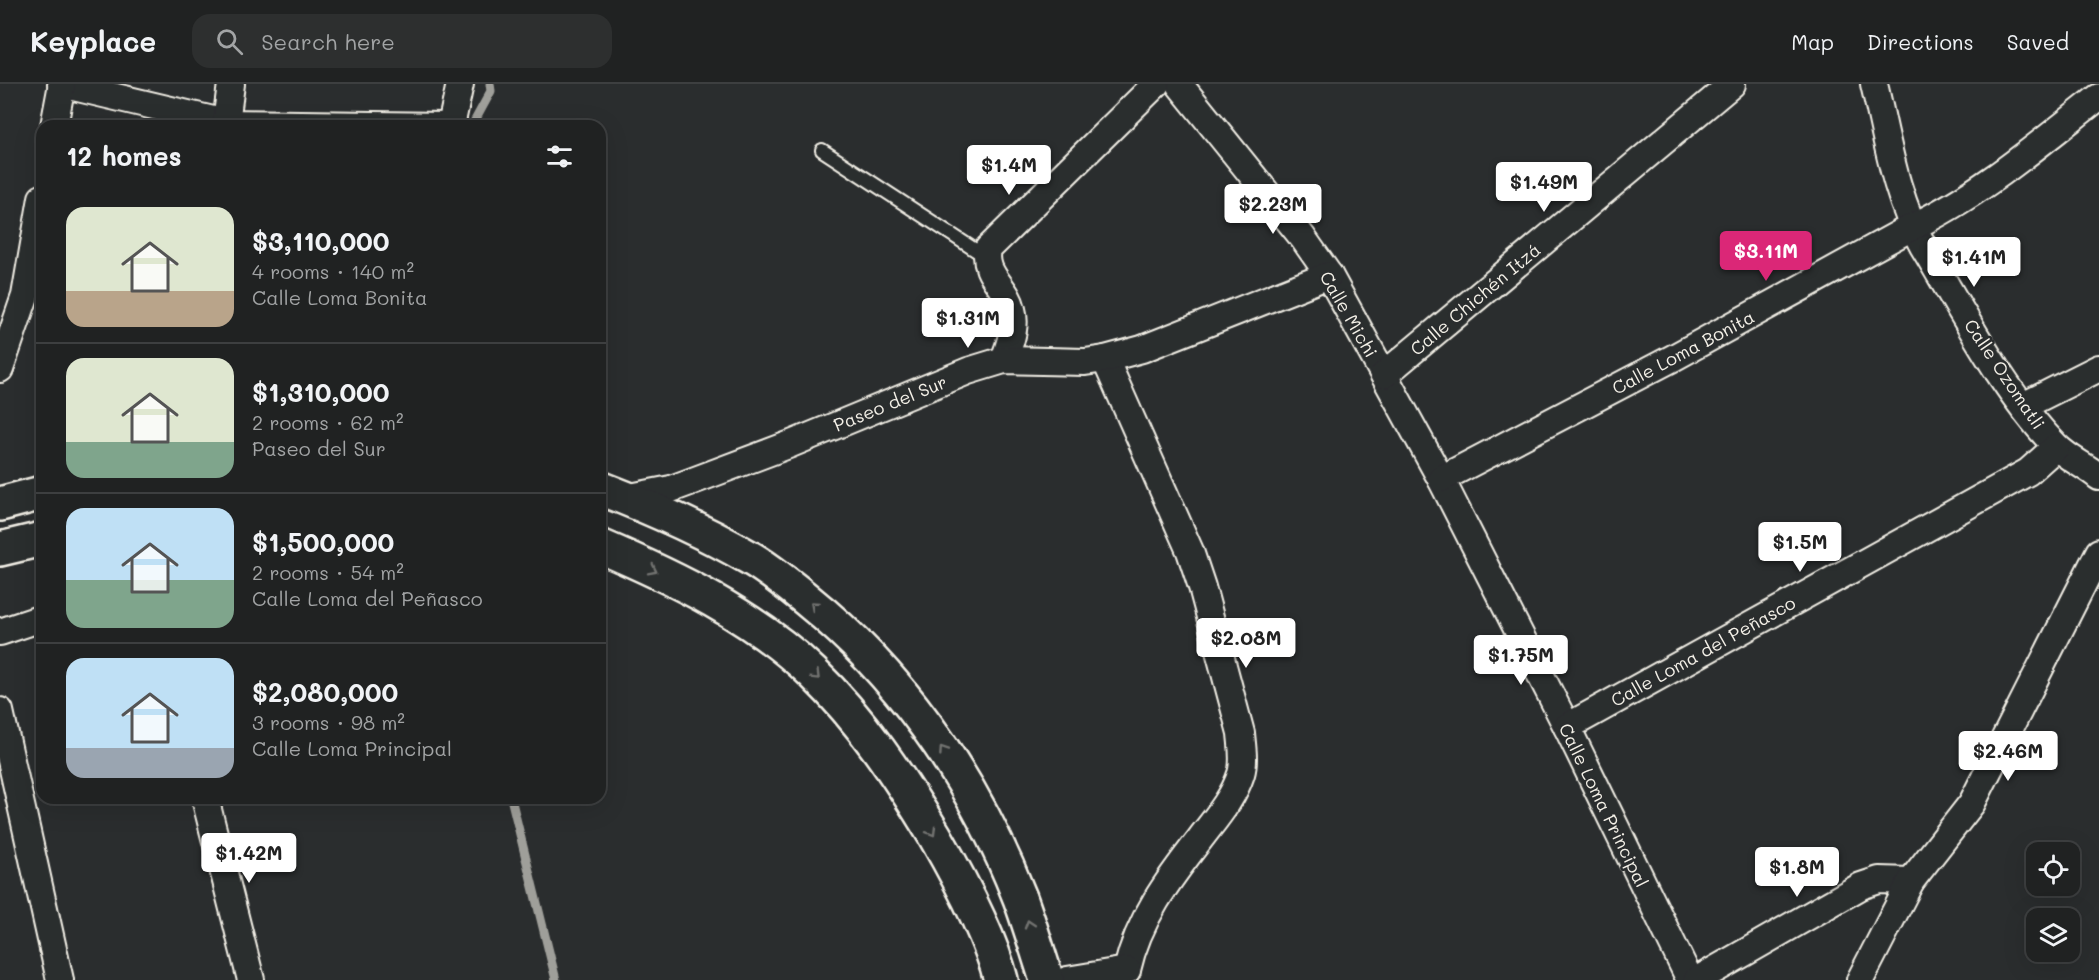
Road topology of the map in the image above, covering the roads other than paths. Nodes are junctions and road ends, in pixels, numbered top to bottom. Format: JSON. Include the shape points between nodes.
{"nodes":[{"id":1,"x":61,"y":84,"type":"edge"},
{"id":2,"x":231,"y":84,"type":"edge"},
{"id":3,"x":460,"y":84,"type":"edge"},
{"id":4,"x":1156,"y":84,"type":"edge"},
{"id":5,"x":1179,"y":84,"type":"edge"},
{"id":6,"x":1732,"y":84,"type":"edge"},
{"id":7,"x":1874,"y":84,"type":"edge"},
{"id":8,"x":2099,"y":97,"type":"edge"},
{"id":9,"x":55,"y":120,"type":"edge"},
{"id":10,"x":213,"y":120,"type":"edge"},
{"id":11,"x":226,"y":120,"type":"edge"},
{"id":12,"x":452,"y":120,"type":"edge"},
{"id":13,"x":822,"y":150,"type":"dead end"},
{"id":14,"x":1912,"y":227,"type":"junction"},
{"id":15,"x":36,"y":233,"type":"edge"},
{"id":16,"x":986,"y":257,"type":"junction"},
{"id":17,"x":1329,"y":275,"type":"junction"},
{"id":18,"x":1105,"y":359,"type":"junction"},
{"id":19,"x":1004,"y":360,"type":"junction"},
{"id":20,"x":2099,"y":368,"type":"edge"},
{"id":21,"x":0,"y":369,"type":"edge"},
{"id":22,"x":1384,"y":375,"type":"junction"},
{"id":23,"x":2023,"y":406,"type":"junction"},
{"id":24,"x":2056,"y":447,"type":"junction"},
{"id":25,"x":2099,"y":477,"type":"edge"},
{"id":26,"x":1441,"y":479,"type":"junction"},
{"id":27,"x":36,"y":495,"type":"edge"},
{"id":28,"x":608,"y":497,"type":"edge"},
{"id":29,"x":0,"y":504,"type":"edge"},
{"id":30,"x":36,"y":540,"type":"edge"},
{"id":31,"x":0,"y":549,"type":"edge"},
{"id":32,"x":606,"y":549,"type":"edge"},
{"id":33,"x":2099,"y":552,"type":"edge"},
{"id":34,"x":36,"y":620,"type":"edge"},
{"id":35,"x":0,"y":632,"type":"edge"},
{"id":36,"x":0,"y":711,"type":"edge"},
{"id":37,"x":1567,"y":727,"type":"junction"},
{"id":38,"x":207,"y":804,"type":"edge"},
{"id":39,"x":1911,"y":881,"type":"junction"},
{"id":40,"x":1135,"y":975,"type":"edge"},
{"id":41,"x":60,"y":980,"type":"edge"},
{"id":42,"x":251,"y":980,"type":"edge"},
{"id":43,"x":1001,"y":980,"type":"edge"},
{"id":44,"x":1047,"y":980,"type":"edge"},
{"id":45,"x":1067,"y":980,"type":"edge"},
{"id":46,"x":1690,"y":980,"type":"edge"},
{"id":47,"x":1697,"y":980,"type":"edge"},
{"id":48,"x":1860,"y":980,"type":"edge"}],
"edges":[{"from":1,"to":9,"type":"street"},
{"from":1,"to":10,"type":"street"},
{"from":2,"to":11,"type":"street"},
{"from":3,"to":12,"type":"street"},
{"from":4,"to":16,"type":"street","via":[[993,242]]},
{"from":5,"to":17,"type":"street","name":"Calle Michi"},
{"from":6,"to":22,"type":"street","name":"Calle Chichén Itzá"},
{"from":7,"to":14,"type":"street","name":"Calle Ozomatli"},
{"from":8,"to":14,"type":"street","name":"Calle Loma Bonita","via":[[2016,161],[1939,214]]},
{"from":13,"to":16,"type":"lane"},
{"from":14,"to":23,"type":"street","name":"Calle Ozomatli"},
{"from":14,"to":26,"type":"street","name":"Calle Loma Bonita"},
{"from":15,"to":21,"type":"street","via":[[25,296]]},
{"from":16,"to":19,"type":"street","via":[[990,272],[1013,309],[1014,332]]},
{"from":17,"to":18,"type":"street","name":"Paseo del Sur","via":[[1142,349]]},
{"from":17,"to":22,"type":"street","name":"Calle Michi"},
{"from":18,"to":19,"type":"street","name":"Paseo del Sur"},
{"from":18,"to":40,"type":"street","via":[[1190,551],[1241,733],[1243,757],[1242,772],[1232,795],[1168,880],[1142,924],[1132,947]]},
{"from":19,"to":28,"type":"street","name":"Paseo del Sur","via":[[680,486]]},
{"from":20,"to":23,"type":"street"},
{"from":22,"to":26,"type":"street","name":"Calle Loma Principal"},
{"from":23,"to":24,"type":"street","name":"Calle Ozomatli"},
{"from":24,"to":25,"type":"street","name":"Calle Ozomatli"},
{"from":24,"to":37,"type":"street","name":"Calle Loma del Peñasco","via":[[2028,472]]},
{"from":26,"to":37,"type":"street","name":"Calle Loma Principal"},
{"from":27,"to":29,"type":"main road"},
{"from":44,"to":28,"type":"main road","one_way":true,"via":[[1020,898],[991,833],[959,772],[888,676],[839,627],[754,560],[708,535]]},
{"from":30,"to":31,"type":"main road"},
{"from":32,"to":43,"type":"main road","one_way":true,"via":[[682,584],[738,616],[813,673],[845,707],[903,786],[944,851],[974,911]]},
{"from":33,"to":39,"type":"street","via":[[1972,803]]},
{"from":34,"to":35,"type":"street"},
{"from":36,"to":41,"type":"street"},
{"from":37,"to":46,"type":"street","name":"Calle Loma Principal"},
{"from":38,"to":42,"type":"street"},
{"from":39,"to":47,"type":"street","via":[[1879,880],[1861,886]]},
{"from":39,"to":48,"type":"street"},
{"from":40,"to":45,"type":"street"}]}
